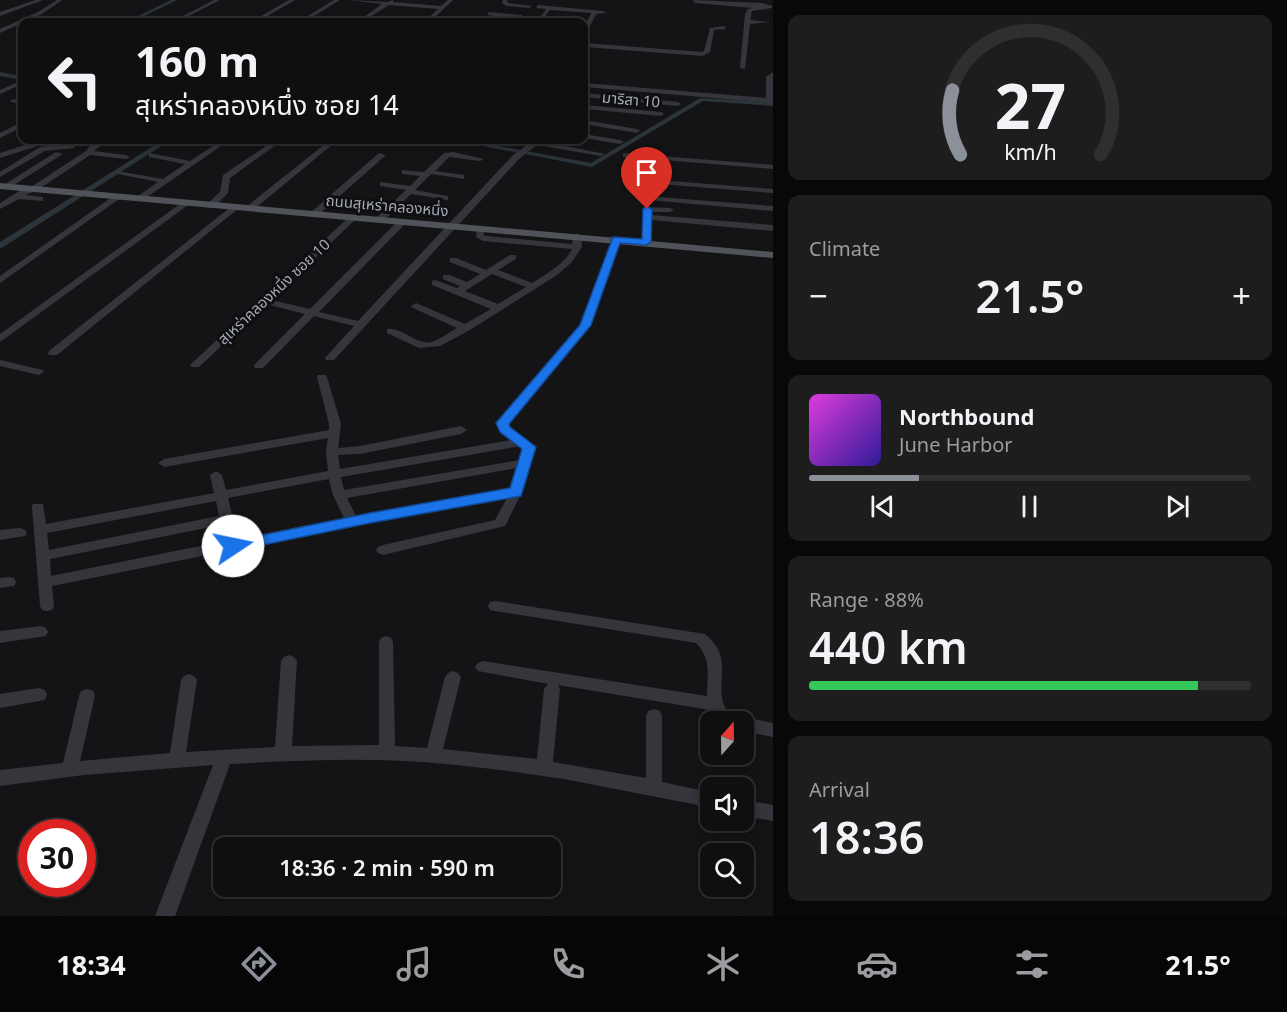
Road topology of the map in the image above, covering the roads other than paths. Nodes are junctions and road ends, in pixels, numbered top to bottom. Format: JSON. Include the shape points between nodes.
{"nodes":[{"id":1,"x":41,"y":0,"type":"edge"},
{"id":2,"x":60,"y":0,"type":"edge"},
{"id":3,"x":70,"y":0,"type":"edge"},
{"id":4,"x":218,"y":0,"type":"edge"},
{"id":5,"x":293,"y":0,"type":"edge"},
{"id":6,"x":338,"y":0,"type":"edge"},
{"id":7,"x":344,"y":0,"type":"edge"},
{"id":8,"x":350,"y":0,"type":"edge"},
{"id":9,"x":451,"y":0,"type":"edge"},
{"id":10,"x":459,"y":0,"type":"edge"},
{"id":11,"x":505,"y":0,"type":"edge"},
{"id":12,"x":533,"y":0,"type":"edge"},
{"id":13,"x":390,"y":1,"type":"edge"},
{"id":14,"x":546,"y":1,"type":"edge"},
{"id":15,"x":695,"y":1,"type":"edge"},
{"id":16,"x":770,"y":5,"type":"edge"},
{"id":17,"x":529,"y":6,"type":"junction"},
{"id":18,"x":538,"y":7,"type":"dead end"},
{"id":19,"x":755,"y":7,"type":"junction"},
{"id":20,"x":549,"y":8,"type":"junction"},
{"id":21,"x":445,"y":9,"type":"junction"},
{"id":22,"x":570,"y":10,"type":"junction"},
{"id":23,"x":594,"y":12,"type":"junction"},
{"id":24,"x":603,"y":13,"type":"dead end"},
{"id":25,"x":0,"y":14,"type":"edge"},
{"id":26,"x":489,"y":14,"type":"dead end"},
{"id":27,"x":29,"y":18,"type":"edge"},
{"id":28,"x":36,"y":18,"type":"edge"},
{"id":29,"x":182,"y":18,"type":"edge"},
{"id":30,"x":261,"y":18,"type":"edge"},
{"id":31,"x":308,"y":18,"type":"edge"},
{"id":32,"x":315,"y":18,"type":"edge"},
{"id":33,"x":366,"y":18,"type":"edge"},
{"id":34,"x":433,"y":18,"type":"edge"},
{"id":35,"x":439,"y":18,"type":"edge"},
{"id":36,"x":509,"y":18,"type":"edge"},
{"id":37,"x":520,"y":18,"type":"edge"},
{"id":38,"x":542,"y":18,"type":"edge"},
{"id":39,"x":747,"y":22,"type":"junction"},
{"id":40,"x":767,"y":22,"type":"dead end"},
{"id":41,"x":18,"y":23,"type":"edge"},
{"id":42,"x":588,"y":24,"type":"edge"},
{"id":43,"x":18,"y":28,"type":"edge"},
{"id":44,"x":724,"y":28,"type":"dead end"},
{"id":45,"x":0,"y":31,"type":"edge"},
{"id":46,"x":0,"y":36,"type":"edge"},
{"id":47,"x":588,"y":45,"type":"edge"},
{"id":48,"x":743,"y":68,"type":"dead end"},
{"id":49,"x":772,"y":74,"type":"edge"},
{"id":50,"x":18,"y":81,"type":"edge"},
{"id":51,"x":588,"y":85,"type":"edge"},
{"id":52,"x":0,"y":90,"type":"edge"},
{"id":53,"x":588,"y":95,"type":"edge"},
{"id":54,"x":13,"y":101,"type":"dead end"},
{"id":55,"x":771,"y":101,"type":"edge"},
{"id":56,"x":18,"y":102,"type":"edge"},
{"id":57,"x":678,"y":104,"type":"dead end"},
{"id":58,"x":588,"y":107,"type":"edge"},
{"id":59,"x":661,"y":114,"type":"dead end"},
{"id":60,"x":588,"y":123,"type":"edge"},
{"id":61,"x":18,"y":126,"type":"edge"},
{"id":62,"x":637,"y":131,"type":"dead end"},
{"id":63,"x":2,"y":135,"type":"edge"},
{"id":64,"x":18,"y":136,"type":"edge"},
{"id":65,"x":588,"y":137,"type":"edge"},
{"id":66,"x":620,"y":142,"type":"dead end"},
{"id":67,"x":38,"y":144,"type":"edge"},
{"id":68,"x":98,"y":144,"type":"edge"},
{"id":69,"x":220,"y":144,"type":"edge"},
{"id":70,"x":273,"y":144,"type":"edge"},
{"id":71,"x":329,"y":144,"type":"edge"},
{"id":72,"x":534,"y":144,"type":"edge"},
{"id":73,"x":541,"y":144,"type":"edge"},
{"id":74,"x":71,"y":146,"type":"dead end"},
{"id":75,"x":89,"y":153,"type":"junction"},
{"id":76,"x":59,"y":154,"type":"dead end"},
{"id":77,"x":601,"y":154,"type":"dead end"},
{"id":78,"x":152,"y":155,"type":"dead end"},
{"id":79,"x":382,"y":155,"type":"dead end"},
{"id":80,"x":626,"y":155,"type":"dead end"},
{"id":81,"x":0,"y":156,"type":"edge"},
{"id":82,"x":646,"y":156,"type":"junction"},
{"id":83,"x":126,"y":157,"type":"dead end"},
{"id":84,"x":480,"y":159,"type":"dead end"},
{"id":85,"x":46,"y":162,"type":"junction"},
{"id":86,"x":191,"y":163,"type":"junction"},
{"id":87,"x":69,"y":165,"type":"junction"},
{"id":88,"x":772,"y":167,"type":"edge"},
{"id":89,"x":405,"y":172,"type":"dead end"},
{"id":90,"x":667,"y":172,"type":"dead end"},
{"id":91,"x":117,"y":173,"type":"dead end"},
{"id":92,"x":428,"y":173,"type":"junction"},
{"id":93,"x":0,"y":175,"type":"edge"},
{"id":94,"x":461,"y":177,"type":"dead end"},
{"id":95,"x":647,"y":181,"type":"junction"},
{"id":96,"x":163,"y":182,"type":"junction"},
{"id":97,"x":668,"y":183,"type":"junction"},
{"id":98,"x":384,"y":184,"type":"dead end"},
{"id":99,"x":3,"y":186,"type":"edge"},
{"id":100,"x":31,"y":189,"type":"junction"},
{"id":101,"x":411,"y":190,"type":"junction"},
{"id":102,"x":772,"y":191,"type":"edge"},
{"id":103,"x":422,"y":193,"type":"junction"},
{"id":104,"x":17,"y":196,"type":"junction"},
{"id":105,"x":118,"y":197,"type":"junction"},
{"id":106,"x":445,"y":198,"type":"dead end"},
{"id":107,"x":648,"y":198,"type":"junction"},
{"id":108,"x":40,"y":199,"type":"dead end"},
{"id":109,"x":138,"y":199,"type":"junction"},
{"id":110,"x":669,"y":200,"type":"junction"},
{"id":111,"x":399,"y":201,"type":"junction"},
{"id":112,"x":187,"y":203,"type":"junction"},
{"id":113,"x":210,"y":206,"type":"junction"},
{"id":114,"x":0,"y":207,"type":"edge"},
{"id":115,"x":235,"y":208,"type":"junction"},
{"id":116,"x":249,"y":209,"type":"junction"},
{"id":117,"x":772,"y":209,"type":"edge"},
{"id":118,"x":647,"y":213,"type":"junction"},
{"id":119,"x":313,"y":215,"type":"junction"},
{"id":120,"x":670,"y":215,"type":"junction"},
{"id":121,"x":353,"y":218,"type":"junction"},
{"id":122,"x":379,"y":220,"type":"junction"},
{"id":123,"x":402,"y":222,"type":"junction"},
{"id":124,"x":452,"y":227,"type":"junction"},
{"id":125,"x":772,"y":228,"type":"edge"},
{"id":126,"x":616,"y":239,"type":"junction"},
{"id":127,"x":577,"y":242,"type":"junction"},
{"id":128,"x":646,"y":242,"type":"junction"},
{"id":129,"x":772,"y":255,"type":"edge"},
{"id":130,"x":513,"y":257,"type":"dead end"},
{"id":131,"x":453,"y":260,"type":"dead end"},
{"id":132,"x":488,"y":272,"type":"junction"},
{"id":133,"x":446,"y":277,"type":"dead end"},
{"id":134,"x":0,"y":279,"type":"edge"},
{"id":135,"x":435,"y":284,"type":"dead end"},
{"id":136,"x":467,"y":285,"type":"junction"},
{"id":137,"x":532,"y":286,"type":"junction"},
{"id":138,"x":457,"y":292,"type":"junction"},
{"id":139,"x":264,"y":301,"type":"junction"},
{"id":140,"x":416,"y":306,"type":"dead end"},
{"id":141,"x":498,"y":308,"type":"junction"},
{"id":142,"x":312,"y":313,"type":"junction"},
{"id":143,"x":361,"y":325,"type":"junction"},
{"id":144,"x":466,"y":327,"type":"junction"},
{"id":145,"x":391,"y":331,"type":"dead end"},
{"id":146,"x":0,"y":339,"type":"edge"},
{"id":147,"x":53,"y":353,"type":"dead end"},
{"id":148,"x":330,"y":358,"type":"dead end"},
{"id":149,"x":0,"y":363,"type":"edge"},
{"id":150,"x":195,"y":365,"type":"dead end"},
{"id":151,"x":259,"y":366,"type":"dead end"},
{"id":152,"x":39,"y":372,"type":"dead end"},
{"id":153,"x":322,"y":377,"type":"dead end"},
{"id":154,"x":461,"y":430,"type":"dead end"},
{"id":155,"x":334,"y":433,"type":"junction"},
{"id":156,"x":525,"y":442,"type":"junction"},
{"id":157,"x":333,"y":452,"type":"junction"},
{"id":158,"x":164,"y":463,"type":"dead end"},
{"id":159,"x":525,"y":463,"type":"junction"},
{"id":160,"x":334,"y":474,"type":"junction"},
{"id":161,"x":216,"y":475,"type":"dead end"},
{"id":162,"x":516,"y":492,"type":"junction"},
{"id":163,"x":222,"y":495,"type":"junction"},
{"id":164,"x":339,"y":495,"type":"junction"},
{"id":165,"x":38,"y":507,"type":"dead end"},
{"id":166,"x":227,"y":519,"type":"junction"},
{"id":167,"x":352,"y":521,"type":"junction"},
{"id":168,"x":40,"y":530,"type":"junction"},
{"id":169,"x":20,"y":533,"type":"dead end"},
{"id":170,"x":0,"y":536,"type":"edge"},
{"id":171,"x":233,"y":546,"type":"junction"},
{"id":172,"x":383,"y":550,"type":"dead end"},
{"id":173,"x":42,"y":556,"type":"junction"},
{"id":174,"x":45,"y":582,"type":"junction"},
{"id":175,"x":47,"y":606,"type":"dead end"},
{"id":176,"x":495,"y":606,"type":"dead end"},
{"id":177,"x":41,"y":632,"type":"dead end"},
{"id":178,"x":0,"y":637,"type":"edge"},
{"id":179,"x":386,"y":642,"type":"dead end"},
{"id":180,"x":289,"y":661,"type":"dead end"},
{"id":181,"x":483,"y":667,"type":"dead end"},
{"id":182,"x":453,"y":676,"type":"dead end"},
{"id":183,"x":189,"y":680,"type":"dead end"},
{"id":184,"x":552,"y":689,"type":"dead end"},
{"id":185,"x":39,"y":695,"type":"dead end"},
{"id":186,"x":87,"y":696,"type":"dead end"},
{"id":187,"x":0,"y":701,"type":"edge"},
{"id":188,"x":715,"y":704,"type":"junction"},
{"id":189,"x":720,"y":711,"type":"edge"},
{"id":190,"x":654,"y":716,"type":"dead end"},
{"id":191,"x":754,"y":726,"type":"edge"},
{"id":192,"x":772,"y":730,"type":"edge"},
{"id":193,"x":387,"y":752,"type":"junction"},
{"id":194,"x":283,"y":753,"type":"junction"},
{"id":195,"x":433,"y":755,"type":"junction"},
{"id":196,"x":224,"y":757,"type":"junction"},
{"id":197,"x":177,"y":760,"type":"junction"},
{"id":198,"x":70,"y":768,"type":"junction"},
{"id":199,"x":544,"y":770,"type":"junction"},
{"id":200,"x":0,"y":778,"type":"edge"},
{"id":201,"x":654,"y":788,"type":"junction"},
{"id":202,"x":698,"y":797,"type":"dead end"},
{"id":203,"x":754,"y":810,"type":"edge"},
{"id":204,"x":772,"y":813,"type":"edge"},
{"id":205,"x":165,"y":916,"type":"edge"}],
"edges":[{"from":1,"to":25,"type":"street"},
{"from":2,"to":27,"type":"street"},
{"from":3,"to":28,"type":"street"},
{"from":4,"to":29,"type":"street"},
{"from":5,"to":30,"type":"street"},
{"from":6,"to":31,"type":"street"},
{"from":7,"to":32,"type":"street"},
{"from":8,"to":13,"type":"street"},
{"from":9,"to":21,"type":"street"},
{"from":10,"to":21,"type":"street"},
{"from":11,"to":17,"type":"street","via":[[507,4]]},
{"from":12,"to":17,"type":"street"},
{"from":13,"to":21,"type":"street"},
{"from":13,"to":33,"type":"street"},
{"from":14,"to":22,"type":"street","via":[[575,3]]},
{"from":15,"to":19,"type":"street"},
{"from":16,"to":19,"type":"street"},
{"from":17,"to":37,"type":"street"},
{"from":18,"to":20,"type":"street"},
{"from":19,"to":39,"type":"street"},
{"from":20,"to":22,"type":"street"},
{"from":20,"to":38,"type":"street"},
{"from":21,"to":34,"type":"street"},
{"from":21,"to":35,"type":"street"},
{"from":22,"to":23,"type":"street"},
{"from":23,"to":24,"type":"street"},
{"from":23,"to":42,"type":"street"},
{"from":26,"to":36,"type":"street"},
{"from":39,"to":40,"type":"street"},
{"from":39,"to":48,"type":"street"},
{"from":41,"to":45,"type":"street"},
{"from":43,"to":46,"type":"street"},
{"from":44,"to":47,"type":"street","via":[[712,29],[707,52],[703,54]]},
{"from":49,"to":55,"type":"street"},
{"from":50,"to":52,"type":"street"},
{"from":51,"to":55,"type":"street"},
{"from":53,"to":57,"type":"street","name":"มาริสา 10"},
{"from":54,"to":56,"type":"street"},
{"from":58,"to":59,"type":"street"},
{"from":60,"to":62,"type":"street"},
{"from":61,"to":63,"type":"street"},
{"from":63,"to":64,"type":"street"},
{"from":65,"to":66,"type":"street"},
{"from":67,"to":81,"type":"street","via":[[12,149]]},
{"from":68,"to":75,"type":"street"},
{"from":69,"to":86,"type":"street"},
{"from":70,"to":113,"type":"street","via":[[226,177],[224,193]]},
{"from":71,"to":116,"type":"street"},
{"from":72,"to":124,"type":"street","via":[[520,153]]},
{"from":73,"to":77,"type":"street"},
{"from":74,"to":93,"type":"street","via":[[47,148]]},
{"from":75,"to":83,"type":"street"},
{"from":75,"to":87,"type":"street"},
{"from":76,"to":85,"type":"street"},
{"from":78,"to":86,"type":"street"},
{"from":79,"to":119,"type":"street"},
{"from":80,"to":82,"type":"street"},
{"from":82,"to":88,"type":"street"},
{"from":82,"to":95,"type":"street"},
{"from":84,"to":92,"type":"street","via":[[450,154]]},
{"from":85,"to":87,"type":"street"},
{"from":85,"to":99,"type":"street"},
{"from":86,"to":96,"type":"street"},
{"from":87,"to":100,"type":"street"},
{"from":89,"to":92,"type":"street"},
{"from":90,"to":97,"type":"street"},
{"from":91,"to":96,"type":"street"},
{"from":92,"to":94,"type":"street"},
{"from":92,"to":101,"type":"street"},
{"from":95,"to":97,"type":"street"},
{"from":95,"to":107,"type":"street"},
{"from":96,"to":109,"type":"street"},
{"from":97,"to":102,"type":"street"},
{"from":98,"to":101,"type":"street"},
{"from":99,"to":100,"type":"main road","name":"ถนนสุเหร่าคลองหนึ่ง"},
{"from":100,"to":104,"type":"street"},
{"from":100,"to":105,"type":"main road","name":"ถนนสุเหร่าคลองหนึ่ง"},
{"from":101,"to":103,"type":"street"},
{"from":101,"to":111,"type":"street"},
{"from":103,"to":106,"type":"street"},
{"from":103,"to":111,"type":"street","via":[[411,202]]},
{"from":104,"to":108,"type":"street"},
{"from":104,"to":114,"type":"street"},
{"from":105,"to":109,"type":"main road","name":"ถนนสุเหร่าคลองหนึ่ง"},
{"from":105,"to":134,"type":"street"},
{"from":107,"to":110,"type":"street"},
{"from":107,"to":118,"type":"street"},
{"from":109,"to":112,"type":"main road","name":"ถนนสุเหร่าคลองหนึ่ง"},
{"from":110,"to":117,"type":"street"},
{"from":110,"to":120,"type":"street"},
{"from":111,"to":122,"type":"street"},
{"from":112,"to":113,"type":"main road","name":"ถนนสุเหร่าคลองหนึ่ง"},
{"from":112,"to":146,"type":"street"},
{"from":113,"to":115,"type":"main road","name":"ถนนสุเหร่าคลองหนึ่ง"},
{"from":115,"to":116,"type":"main road","name":"ถนนสุเหร่าคลองหนึ่ง"},
{"from":115,"to":147,"type":"street"},
{"from":116,"to":119,"type":"main road","name":"ถนนสุเหร่าคลองหนึ่ง"},
{"from":118,"to":120,"type":"street"},
{"from":118,"to":128,"type":"street"},
{"from":119,"to":121,"type":"main road","name":"ถนนสุเหร่าคลองหนึ่ง"},
{"from":120,"to":125,"type":"street"},
{"from":121,"to":122,"type":"main road","name":"ถนนสุเหร่าคลองหนึ่ง"},
{"from":121,"to":139,"type":"street","name":"สุเหร่าคลองหนึ่ง ซอย 10"},
{"from":122,"to":123,"type":"main road","name":"ถนนสุเหร่าคลองหนึ่ง"},
{"from":123,"to":124,"type":"main road","name":"ถนนสุเหร่าคลองหนึ่ง"},
{"from":123,"to":142,"type":"street"},
{"from":124,"to":127,"type":"main road","name":"ถนนสุเหร่าคลองหนึ่ง"},
{"from":124,"to":143,"type":"street"},
{"from":126,"to":127,"type":"main road","name":"ถนนสุเหร่าคลองหนึ่ง"},
{"from":126,"to":128,"type":"main road","name":"ถนนสุเหร่าคลองหนึ่ง"},
{"from":126,"to":156,"type":"street","via":[[586,325],[502,423]]},
{"from":127,"to":137,"type":"street","via":[[574,256]]},
{"from":128,"to":129,"type":"main road","name":"ถนนสุเหร่าคลองหนึ่ง"},
{"from":130,"to":132,"type":"street"},
{"from":131,"to":132,"type":"street"},
{"from":132,"to":136,"type":"street"},
{"from":132,"to":137,"type":"street"},
{"from":133,"to":136,"type":"street"},
{"from":135,"to":138,"type":"street"},
{"from":136,"to":138,"type":"street"},
{"from":137,"to":141,"type":"street"},
{"from":138,"to":141,"type":"street"},
{"from":139,"to":142,"type":"street"},
{"from":139,"to":150,"type":"street","name":"สุเหร่าคลองหนึ่ง ซอย 10"},
{"from":140,"to":144,"type":"street"},
{"from":141,"to":144,"type":"street"},
{"from":142,"to":143,"type":"street"},
{"from":142,"to":151,"type":"street"},
{"from":143,"to":148,"type":"street"},
{"from":144,"to":145,"type":"street","via":[[429,347]]},
{"from":149,"to":152,"type":"street"},
{"from":153,"to":155,"type":"street","via":[[335,423]]},
{"from":154,"to":157,"type":"street"},
{"from":155,"to":157,"type":"street"},
{"from":155,"to":158,"type":"street"},
{"from":156,"to":159,"type":"street","via":[[530,447]]},
{"from":156,"to":160,"type":"street"},
{"from":157,"to":160,"type":"street"},
{"from":159,"to":162,"type":"street"},
{"from":159,"to":164,"type":"street"},
{"from":160,"to":163,"type":"street"},
{"from":160,"to":164,"type":"street"},
{"from":161,"to":163,"type":"street"},
{"from":162,"to":167,"type":"street"},
{"from":162,"to":172,"type":"street","via":[[505,516],[495,526]]},
{"from":163,"to":166,"type":"street"},
{"from":163,"to":168,"type":"street"},
{"from":164,"to":167,"type":"street"},
{"from":165,"to":168,"type":"street"},
{"from":166,"to":171,"type":"street"},
{"from":166,"to":173,"type":"street"},
{"from":167,"to":171,"type":"street"},
{"from":168,"to":173,"type":"street"},
{"from":169,"to":170,"type":"street"},
{"from":171,"to":174,"type":"street"},
{"from":173,"to":174,"type":"street"},
{"from":174,"to":175,"type":"street"},
{"from":176,"to":188,"type":"street","via":[[700,638],[715,653]]},
{"from":177,"to":178,"type":"street"},
{"from":179,"to":193,"type":"street"},
{"from":180,"to":194,"type":"street"},
{"from":181,"to":188,"type":"street"},
{"from":182,"to":195,"type":"street"},
{"from":183,"to":197,"type":"street"},
{"from":184,"to":199,"type":"street"},
{"from":185,"to":187,"type":"street"},
{"from":186,"to":198,"type":"street"},
{"from":188,"to":189,"type":"street"},
{"from":190,"to":201,"type":"street"},
{"from":191,"to":192,"type":"street"},
{"from":193,"to":194,"type":"street"},
{"from":193,"to":195,"type":"street"},
{"from":194,"to":196,"type":"street"},
{"from":195,"to":199,"type":"street"},
{"from":196,"to":197,"type":"street"},
{"from":196,"to":205,"type":"street"},
{"from":197,"to":198,"type":"street"},
{"from":198,"to":200,"type":"street"},
{"from":199,"to":201,"type":"street"},
{"from":201,"to":202,"type":"street"},
{"from":203,"to":204,"type":"street"}]}
